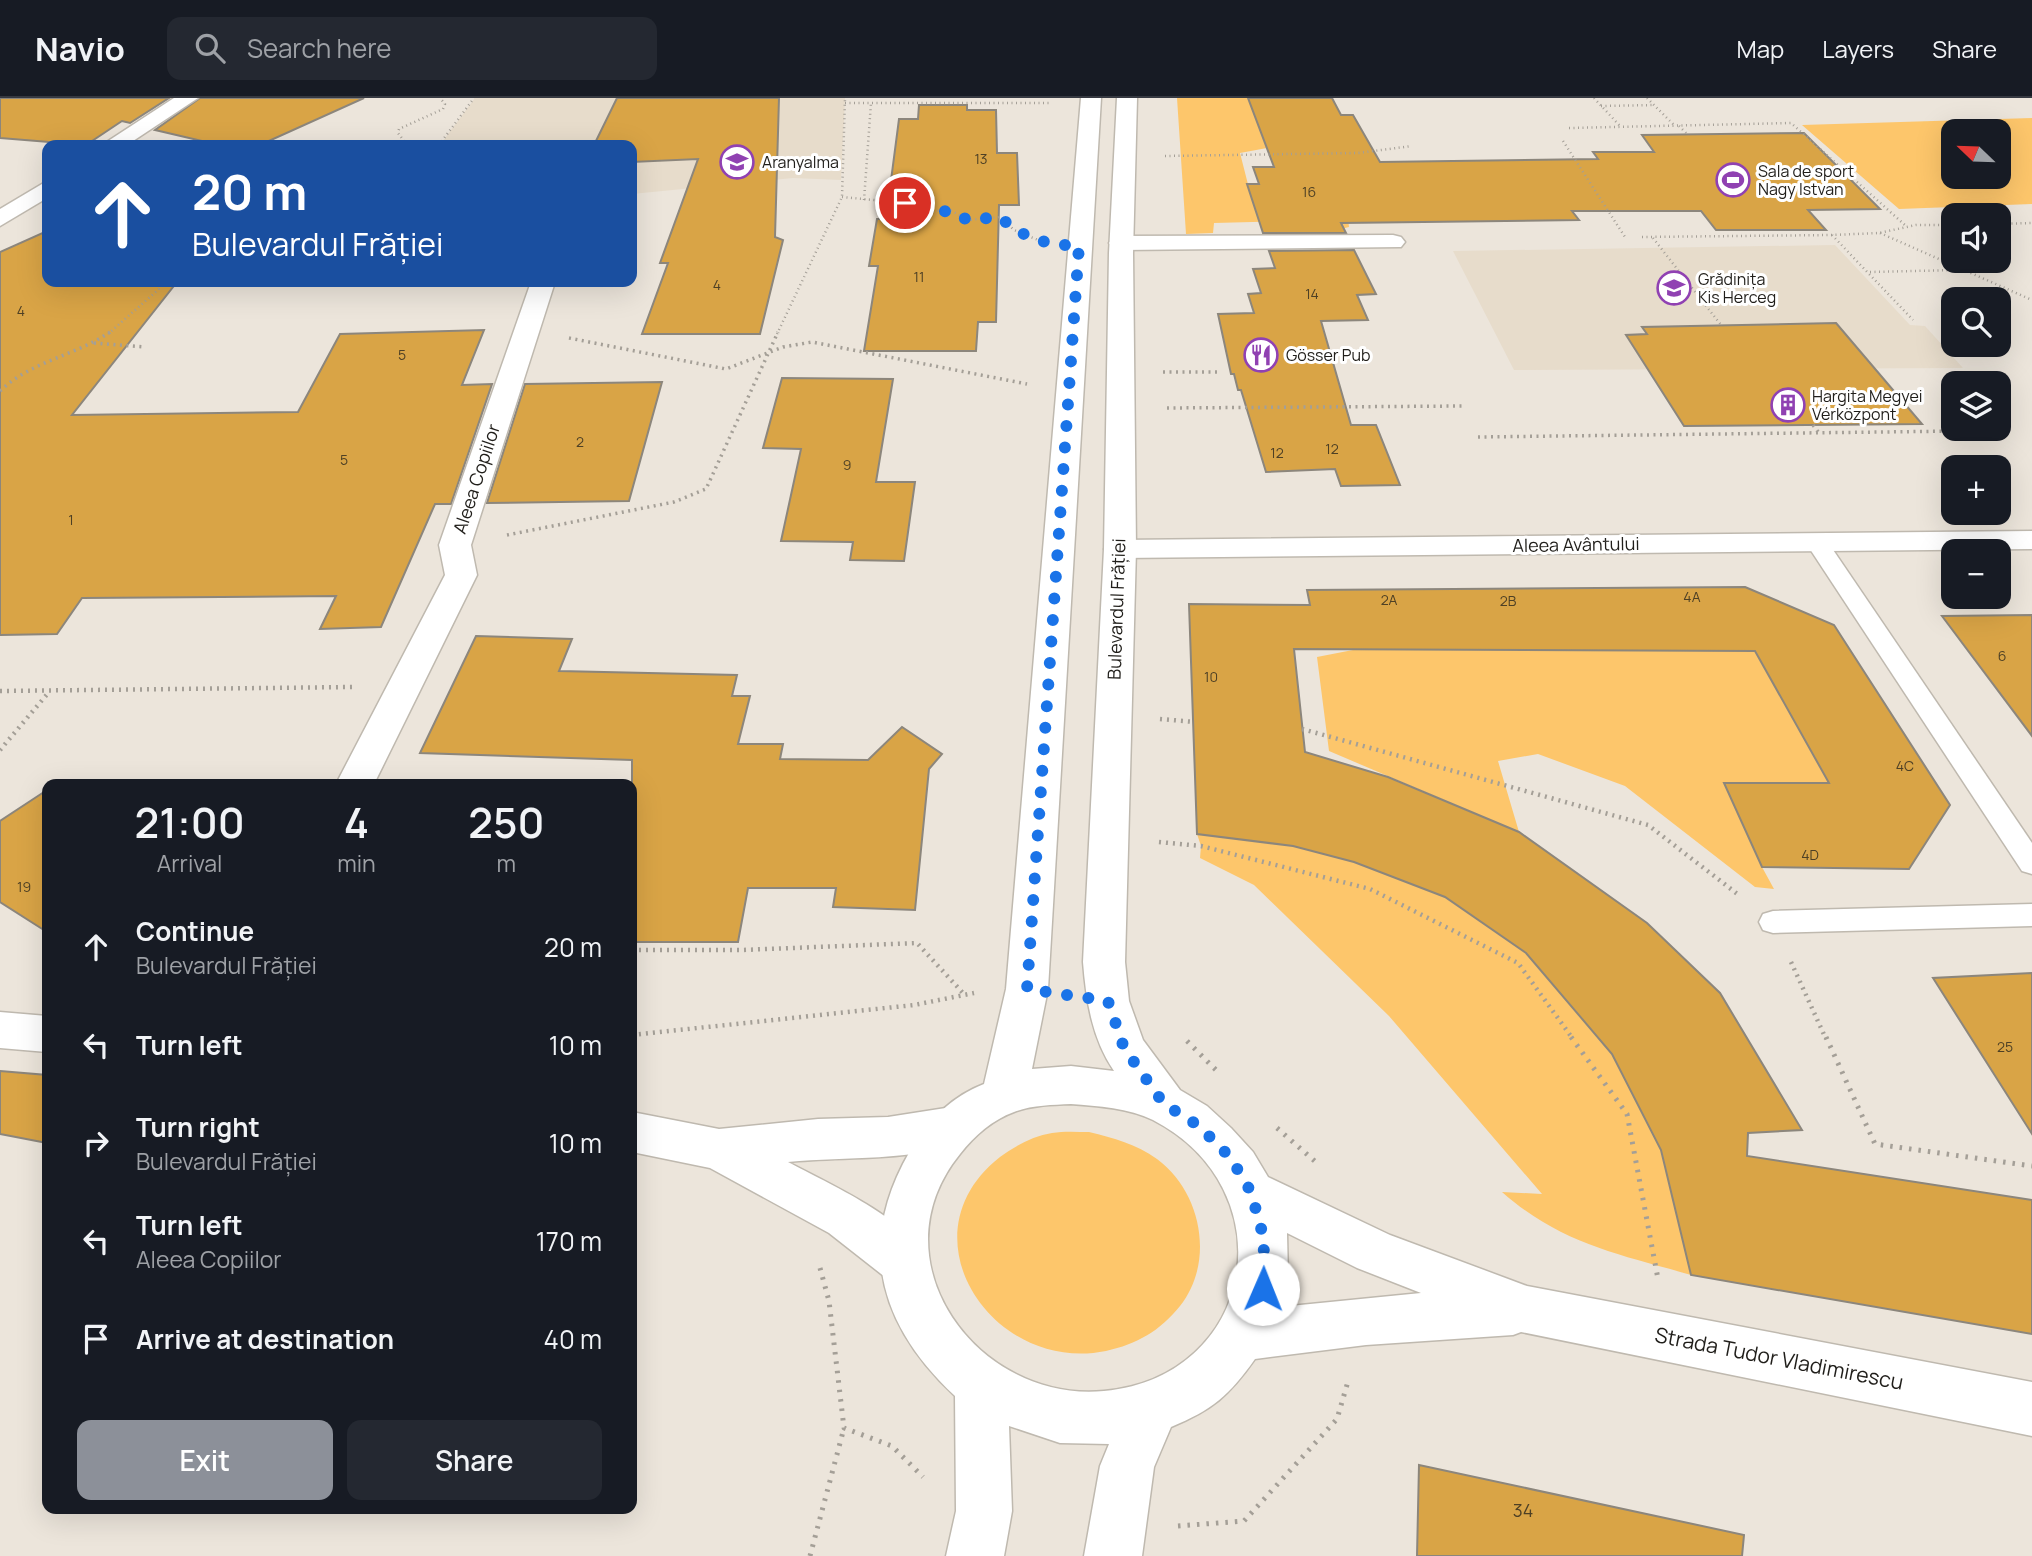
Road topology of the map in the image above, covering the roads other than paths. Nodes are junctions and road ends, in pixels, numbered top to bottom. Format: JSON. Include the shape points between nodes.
{"nodes":[{"id":1,"x":187,"y":98,"type":"edge"},
{"id":2,"x":1127,"y":98,"type":"edge"},
{"id":3,"x":1091,"y":101,"type":"edge"},
{"id":4,"x":121,"y":140,"type":"edge"},
{"id":5,"x":42,"y":191,"type":"edge"},
{"id":6,"x":0,"y":219,"type":"edge"},
{"id":7,"x":1393,"y":242,"type":"dead end"},
{"id":8,"x":1121,"y":243,"type":"junction"},
{"id":9,"x":541,"y":287,"type":"edge"},
{"id":10,"x":2032,"y":540,"type":"edge"},
{"id":11,"x":1817,"y":543,"type":"junction"},
{"id":12,"x":1120,"y":550,"type":"junction"},
{"id":13,"x":358,"y":779,"type":"edge"},
{"id":14,"x":2032,"y":864,"type":"edge"},
{"id":15,"x":2032,"y":915,"type":"edge"},
{"id":16,"x":1773,"y":922,"type":"road end"},
{"id":17,"x":0,"y":1030,"type":"edge"},
{"id":18,"x":42,"y":1034,"type":"edge"},
{"id":19,"x":1004,"y":1095,"type":"junction"},
{"id":20,"x":1164,"y":1104,"type":"junction"},
{"id":21,"x":952,"y":1127,"type":"junction"},
{"id":22,"x":637,"y":1133,"type":"edge"},
{"id":23,"x":719,"y":1149,"type":"junction"},
{"id":24,"x":1251,"y":1192,"type":"junction"},
{"id":25,"x":903,"y":1261,"type":"junction"},
{"id":26,"x":1527,"y":1310,"type":"junction"},
{"id":27,"x":1243,"y":1336,"type":"junction"},
{"id":28,"x":981,"y":1386,"type":"junction"},
{"id":29,"x":1152,"y":1409,"type":"junction"},
{"id":30,"x":2032,"y":1409,"type":"edge"},
{"id":31,"x":980,"y":1534,"type":"edge"},
{"id":32,"x":1115,"y":1543,"type":"edge"}],
"edges":[{"from":1,"to":4,"type":"main road"},
{"from":2,"to":8,"type":"main road","name":"Bulevardul Frăției"},
{"from":3,"to":19,"type":"main road","via":[[1027,989]]},
{"from":5,"to":6,"type":"main road"},
{"from":7,"to":8,"type":"main road"},
{"from":8,"to":12,"type":"main road","name":"Bulevardul Frăției"},
{"from":9,"to":13,"type":"main road","name":"Aleea Copiilor","via":[[455,545],[461,575]]},
{"from":10,"to":11,"type":"main road","name":"Aleea Avântului"},
{"from":11,"to":12,"type":"main road","name":"Aleea Avântului"},
{"from":11,"to":14,"type":"lane"},
{"from":12,"to":20,"type":"main road","name":"Bulevardul Frăției","via":[[1104,962],[1108,1001],[1124,1048]]},
{"from":15,"to":16,"type":"lane"},
{"from":17,"to":18,"type":"main road"},
{"from":19,"to":20,"type":"main road","via":[[1037,1086],[1071,1085],[1119,1089]]},
{"from":19,"to":21,"type":"main road"},
{"from":20,"to":24,"type":"main road","via":[[1199,1126],[1230,1157]]},
{"from":21,"to":23,"type":"main road","via":[[888,1138],[818,1139]]},
{"from":21,"to":25,"type":"main road","via":[[923,1167],[907,1210]]},
{"from":22,"to":23,"type":"main road"},
{"from":23,"to":25,"type":"main road","via":[[846,1217]]},
{"from":24,"to":26,"type":"main road","name":"Strada Tudor Vladimirescu","via":[[1374,1252]]},
{"from":24,"to":27,"type":"main road","via":[[1264,1239],[1263,1289]]},
{"from":25,"to":28,"type":"main road","via":[[915,1308],[941,1351]]},
{"from":26,"to":27,"type":"main road","name":"Strada Tudor Vladimirescu","via":[[1366,1321]]},
{"from":26,"to":30,"type":"main road","name":"Strada Tudor Vladimirescu"},
{"from":27,"to":29,"type":"main road","via":[[1206,1381]]},
{"from":28,"to":29,"type":"main road","via":[[1034,1411],[1057,1415],[1092,1419]]},
{"from":28,"to":31,"type":"main road"},
{"from":29,"to":32,"type":"main road","via":[[1127,1466]]}]}
